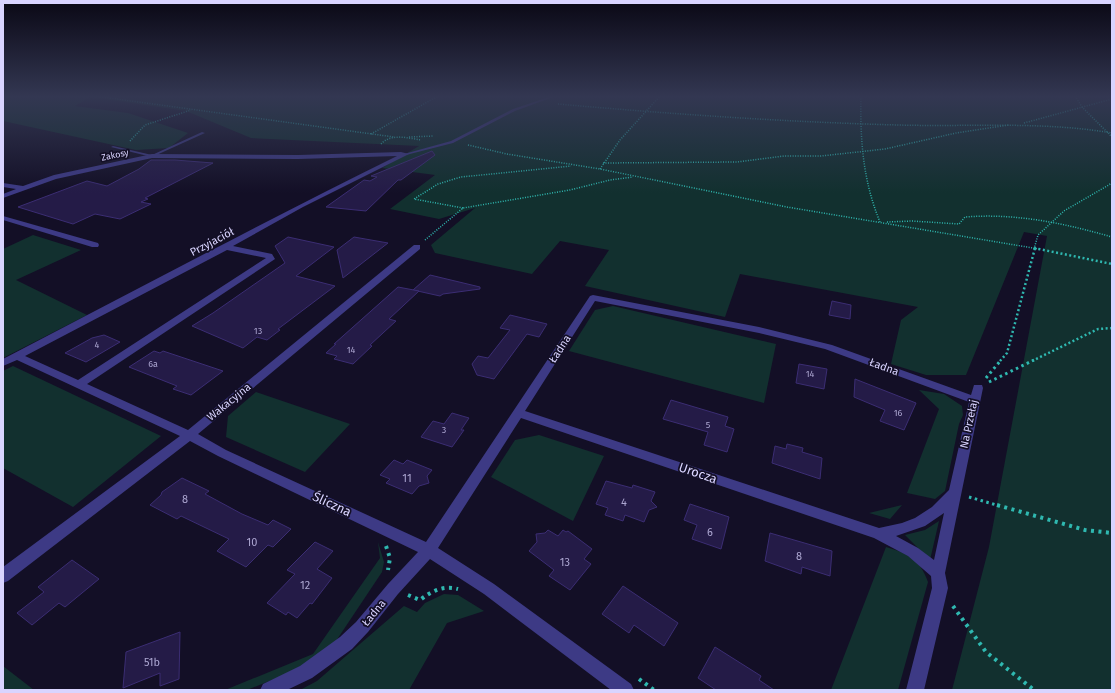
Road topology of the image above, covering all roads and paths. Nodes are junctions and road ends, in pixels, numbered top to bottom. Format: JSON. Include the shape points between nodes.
{"nodes":[{"id":1,"x":142,"y":128,"type":"edge"},
{"id":2,"x":330,"y":128,"type":"edge"},
{"id":3,"x":380,"y":128,"type":"edge"},
{"id":4,"x":478,"y":128,"type":"edge"},
{"id":5,"x":631,"y":128,"type":"edge"},
{"id":6,"x":860,"y":128,"type":"edge"},
{"id":7,"x":990,"y":128,"type":"edge"},
{"id":8,"x":1068,"y":128,"type":"edge"},
{"id":9,"x":1102,"y":128,"type":"edge"},
{"id":10,"x":1106,"y":132,"type":"junction"},
{"id":11,"x":203,"y":133,"type":"dead end"},
{"id":12,"x":1112,"y":133,"type":"edge"},
{"id":13,"x":370,"y":134,"type":"junction"},
{"id":14,"x":461,"y":137,"type":"junction"},
{"id":15,"x":1112,"y":137,"type":"edge"},
{"id":16,"x":452,"y":142,"type":"junction"},
{"id":17,"x":113,"y":147,"type":"dead end"},
{"id":18,"x":132,"y":151,"type":"junction"},
{"id":19,"x":863,"y":152,"type":"junction"},
{"id":20,"x":406,"y":154,"type":"junction"},
{"id":21,"x":152,"y":156,"type":"junction"},
{"id":22,"x":603,"y":163,"type":"junction"},
{"id":23,"x":579,"y":166,"type":"junction"},
{"id":24,"x":600,"y":169,"type":"junction"},
{"id":25,"x":636,"y":176,"type":"junction"},
{"id":26,"x":1112,"y":182,"type":"edge"},
{"id":27,"x":3,"y":185,"type":"edge"},
{"id":28,"x":23,"y":188,"type":"junction"},
{"id":29,"x":3,"y":196,"type":"edge"},
{"id":30,"x":463,"y":208,"type":"junction"},
{"id":31,"x":3,"y":218,"type":"edge"},
{"id":32,"x":1053,"y":220,"type":"junction"},
{"id":33,"x":880,"y":222,"type":"junction"},
{"id":34,"x":1112,"y":237,"type":"edge"},
{"id":35,"x":95,"y":245,"type":"dead end"},
{"id":36,"x":226,"y":247,"type":"junction"},
{"id":37,"x":417,"y":247,"type":"joint"},
{"id":38,"x":1035,"y":248,"type":"junction"},
{"id":39,"x":1112,"y":264,"type":"edge"},
{"id":40,"x":1112,"y":328,"type":"edge"},
{"id":41,"x":17,"y":356,"type":"junction"},
{"id":42,"x":3,"y":363,"type":"edge"},
{"id":43,"x":79,"y":384,"type":"junction"},
{"id":44,"x":976,"y":394,"type":"junction"},
{"id":45,"x":518,"y":413,"type":"junction"},
{"id":46,"x":189,"y":435,"type":"junction"},
{"id":47,"x":955,"y":493,"type":"junction"},
{"id":48,"x":1112,"y":533,"type":"edge"},
{"id":49,"x":879,"y":534,"type":"junction"},
{"id":50,"x":429,"y":550,"type":"junction"},
{"id":51,"x":938,"y":573,"type":"junction"},
{"id":52,"x":3,"y":576,"type":"edge"},
{"id":53,"x":940,"y":588,"type":"junction"},
{"id":54,"x":269,"y":690,"type":"edge"},
{"id":55,"x":625,"y":690,"type":"edge"},
{"id":56,"x":915,"y":690,"type":"edge"},
{"id":57,"x":1034,"y":690,"type":"edge"}],
"edges":[{"from":1,"to":18,"type":"path","via":[[128,144]]},
{"from":2,"to":13,"type":"path"},
{"from":3,"to":13,"type":"path"},
{"from":4,"to":14,"type":"lane","name":"Przyjaciół"},
{"from":5,"to":22,"type":"path","via":[[616,142]]},
{"from":6,"to":19,"type":"path"},
{"from":7,"to":19,"type":"path"},
{"from":8,"to":10,"type":"path"},
{"from":9,"to":10,"type":"path"},
{"from":10,"to":12,"type":"path"},
{"from":10,"to":15,"type":"path"},
{"from":11,"to":21,"type":"lane"},
{"from":13,"to":14,"type":"path","via":[[399,137]]},
{"from":14,"to":16,"type":"lane","name":"Przyjaciół"},
{"from":16,"to":20,"type":"lane","name":"Przyjaciół"},
{"from":16,"to":23,"type":"path"},
{"from":17,"to":18,"type":"lane"},
{"from":18,"to":21,"type":"lane"},
{"from":19,"to":22,"type":"path","via":[[784,156],[737,162]]},
{"from":19,"to":33,"type":"path","via":[[867,182]]},
{"from":20,"to":21,"type":"street","name":"Zakosy","via":[[298,157]]},
{"from":20,"to":36,"type":"street","name":"Przyjaciół"},
{"from":21,"to":28,"type":"street","name":"Zakosy","via":[[54,177]]},
{"from":22,"to":24,"type":"path"},
{"from":23,"to":24,"type":"path"},
{"from":23,"to":30,"type":"path","via":[[554,166],[447,180],[429,187],[414,199]]},
{"from":24,"to":25,"type":"path"},
{"from":25,"to":30,"type":"path"},
{"from":25,"to":33,"type":"path","via":[[787,207]]},
{"from":26,"to":32,"type":"path","name":"Na Przełaj","via":[[1064,210]]},
{"from":27,"to":28,"type":"street","name":"Zakosy"},
{"from":28,"to":29,"type":"street","name":"Zakosy"},
{"from":30,"to":37,"type":"path"},
{"from":31,"to":35,"type":"street"},
{"from":32,"to":33,"type":"path","via":[[988,214],[965,217],[959,224],[912,220]]},
{"from":32,"to":34,"type":"path"},
{"from":32,"to":38,"type":"path","name":"Na Przełaj","via":[[1038,234]]},
{"from":33,"to":38,"type":"path"},
{"from":36,"to":41,"type":"street","name":"Przyjaciół"},
{"from":36,"to":43,"type":"street","via":[[269,256],[271,259]]},
{"from":37,"to":46,"type":"street","name":"Wakacyjna"},
{"from":38,"to":39,"type":"path"},
{"from":38,"to":44,"type":"path","name":"Na Przełaj","via":[[1007,353]]},
{"from":40,"to":44,"type":"path","via":[[1098,329]]},
{"from":41,"to":42,"type":"street","name":"Przyjaciół"},
{"from":41,"to":43,"type":"street","name":"Śliczna"},
{"from":43,"to":46,"type":"street","name":"Śliczna"},
{"from":44,"to":45,"type":"street","name":"Ładna","via":[[828,347],[759,330],[593,298]]},
{"from":44,"to":47,"type":"street","name":"Na Przełaj"},
{"from":45,"to":49,"type":"street","name":"Urocza"},
{"from":45,"to":50,"type":"street","name":"Ładna"},
{"from":46,"to":50,"type":"street","name":"Śliczna"},
{"from":46,"to":52,"type":"street","name":"Wakacyjna"},
{"from":47,"to":48,"type":"path","via":[[1085,530]]},
{"from":47,"to":49,"type":"street","name":"Urocza","via":[[943,506],[908,529]]},
{"from":47,"to":51,"type":"street","name":"Na Przełaj"},
{"from":49,"to":51,"type":"street","name":"Urocza","via":[[913,552]]},
{"from":50,"to":54,"type":"street","name":"Ładna","via":[[346,643],[306,672]]},
{"from":50,"to":55,"type":"street","name":"Śliczna","via":[[489,589]]},
{"from":51,"to":53,"type":"street","name":"Na Przełaj"},
{"from":53,"to":56,"type":"street","name":"Na Przełaj"},
{"from":53,"to":57,"type":"path","via":[[986,652]]}]}
